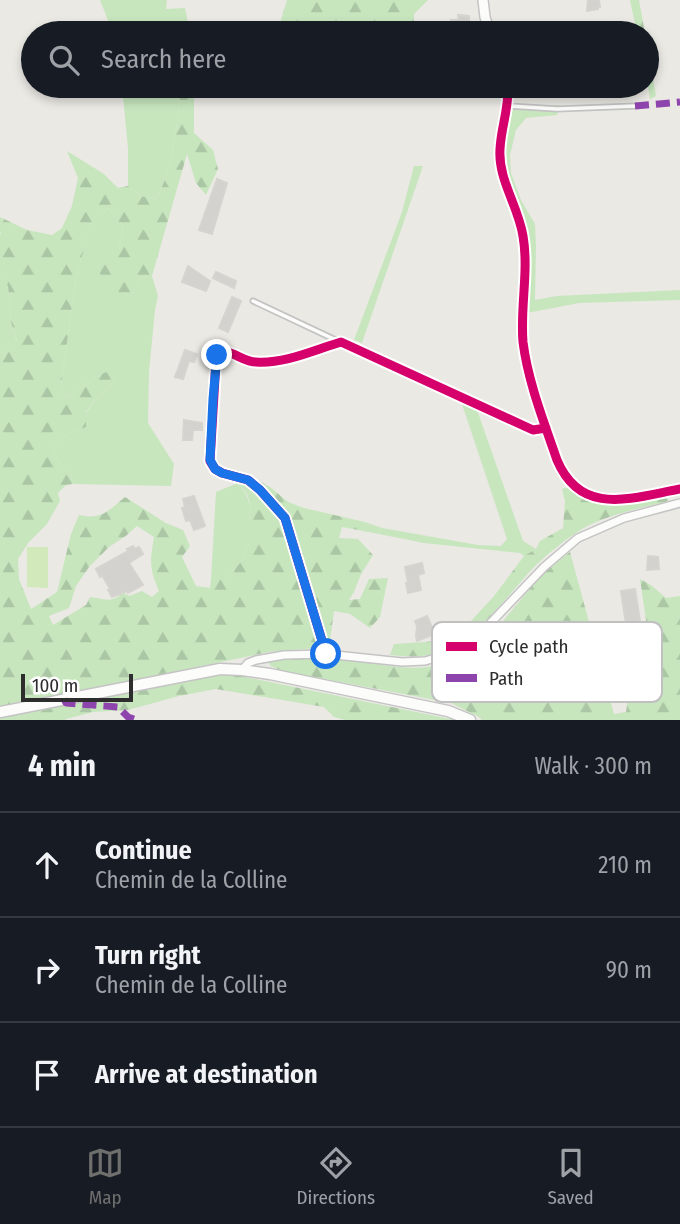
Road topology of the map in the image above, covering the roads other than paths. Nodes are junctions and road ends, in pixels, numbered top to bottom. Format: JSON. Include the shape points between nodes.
{"nodes":[{"id":1,"x":482,"y":0,"type":"edge"},
{"id":2,"x":486,"y":21,"type":"edge"},
{"id":3,"x":508,"y":98,"type":"edge"},
{"id":4,"x":508,"y":106,"type":"junction"},
{"id":5,"x":635,"y":106,"type":"dead end"},
{"id":6,"x":253,"y":301,"type":"dead end"},
{"id":7,"x":341,"y":342,"type":"junction"},
{"id":8,"x":546,"y":428,"type":"junction"},
{"id":9,"x":680,"y":489,"type":"edge"},
{"id":10,"x":680,"y":503,"type":"edge"},
{"id":11,"x":491,"y":622,"type":"edge"},
{"id":12,"x":326,"y":654,"type":"junction"},
{"id":13,"x":432,"y":659,"type":"edge"},
{"id":14,"x":242,"y":670,"type":"junction"},
{"id":15,"x":0,"y":712,"type":"edge"},
{"id":16,"x":470,"y":720,"type":"edge"}],
"edges":[{"from":1,"to":2,"type":"street"},
{"from":3,"to":4,"type":"street"},
{"from":4,"to":5,"type":"lane"},
{"from":4,"to":8,"type":"street","via":[[501,171],[523,232],[523,339]]},
{"from":6,"to":7,"type":"lane"},
{"from":7,"to":8,"type":"street","via":[[533,430]]},
{"from":7,"to":12,"type":"street","via":[[268,362],[220,352],[210,460],[222,473],[248,480],[285,518]]},
{"from":8,"to":9,"type":"street","via":[[561,471],[585,494],[612,499]]},
{"from":10,"to":11,"type":"street","via":[[624,518],[578,538]]},
{"from":12,"to":13,"type":"street","via":[[402,662]]},
{"from":12,"to":14,"type":"street","via":[[256,660]]},
{"from":14,"to":15,"type":"main road","via":[[201,672]]},
{"from":14,"to":16,"type":"main road","via":[[448,711]]}]}
